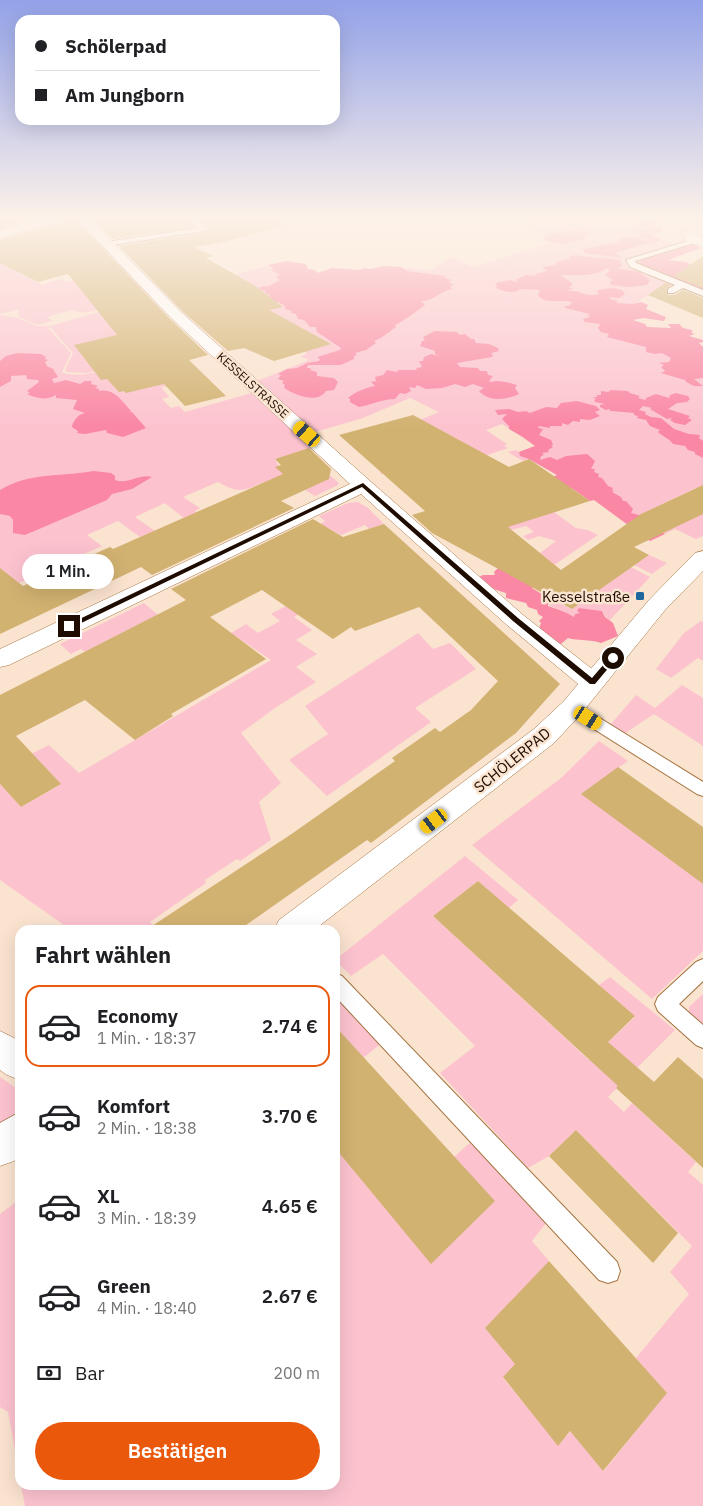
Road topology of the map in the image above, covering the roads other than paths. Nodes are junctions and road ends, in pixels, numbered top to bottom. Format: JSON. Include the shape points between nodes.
{"nodes":[{"id":1,"x":149,"y":287,"type":"edge"},
{"id":2,"x":677,"y":287,"type":"edge"},
{"id":3,"x":688,"y":287,"type":"edge"},
{"id":4,"x":670,"y":291,"type":"dead end"},
{"id":5,"x":703,"y":293,"type":"edge"},
{"id":6,"x":363,"y":485,"type":"junction"},
{"id":7,"x":703,"y":558,"type":"edge"},
{"id":8,"x":0,"y":659,"type":"edge"},
{"id":9,"x":592,"y":682,"type":"junction"},
{"id":10,"x":572,"y":708,"type":"junction"},
{"id":11,"x":703,"y":790,"type":"edge"},
{"id":12,"x":297,"y":925,"type":"edge"},
{"id":13,"x":703,"y":968,"type":"edge"},
{"id":14,"x":340,"y":987,"type":"edge"},
{"id":15,"x":703,"y":1038,"type":"edge"},
{"id":16,"x":0,"y":1048,"type":"edge"},
{"id":17,"x":15,"y":1059,"type":"edge"},
{"id":18,"x":15,"y":1135,"type":"edge"},
{"id":19,"x":0,"y":1147,"type":"edge"},
{"id":20,"x":608,"y":1271,"type":"dead end"}],
"edges":[{"from":1,"to":6,"type":"street","name":"KESSELSTRASSE"},
{"from":2,"to":4,"type":"lane"},
{"from":3,"to":5,"type":"lane"},
{"from":6,"to":8,"type":"street"},
{"from":6,"to":9,"type":"street","name":"KESSELSTRASSE","via":[[515,620]]},
{"from":7,"to":9,"type":"street","name":"SCHÖLERPAD","via":[[663,597]]},
{"from":9,"to":10,"type":"street","name":"SCHÖLERPAD"},
{"from":10,"to":11,"type":"lane"},
{"from":10,"to":12,"type":"street","name":"SCHÖLERPAD","via":[[518,758]]},
{"from":13,"to":15,"type":"lane","via":[[665,1004]]},
{"from":14,"to":20,"type":"lane"},
{"from":16,"to":17,"type":"street"},
{"from":18,"to":19,"type":"street"}]}
